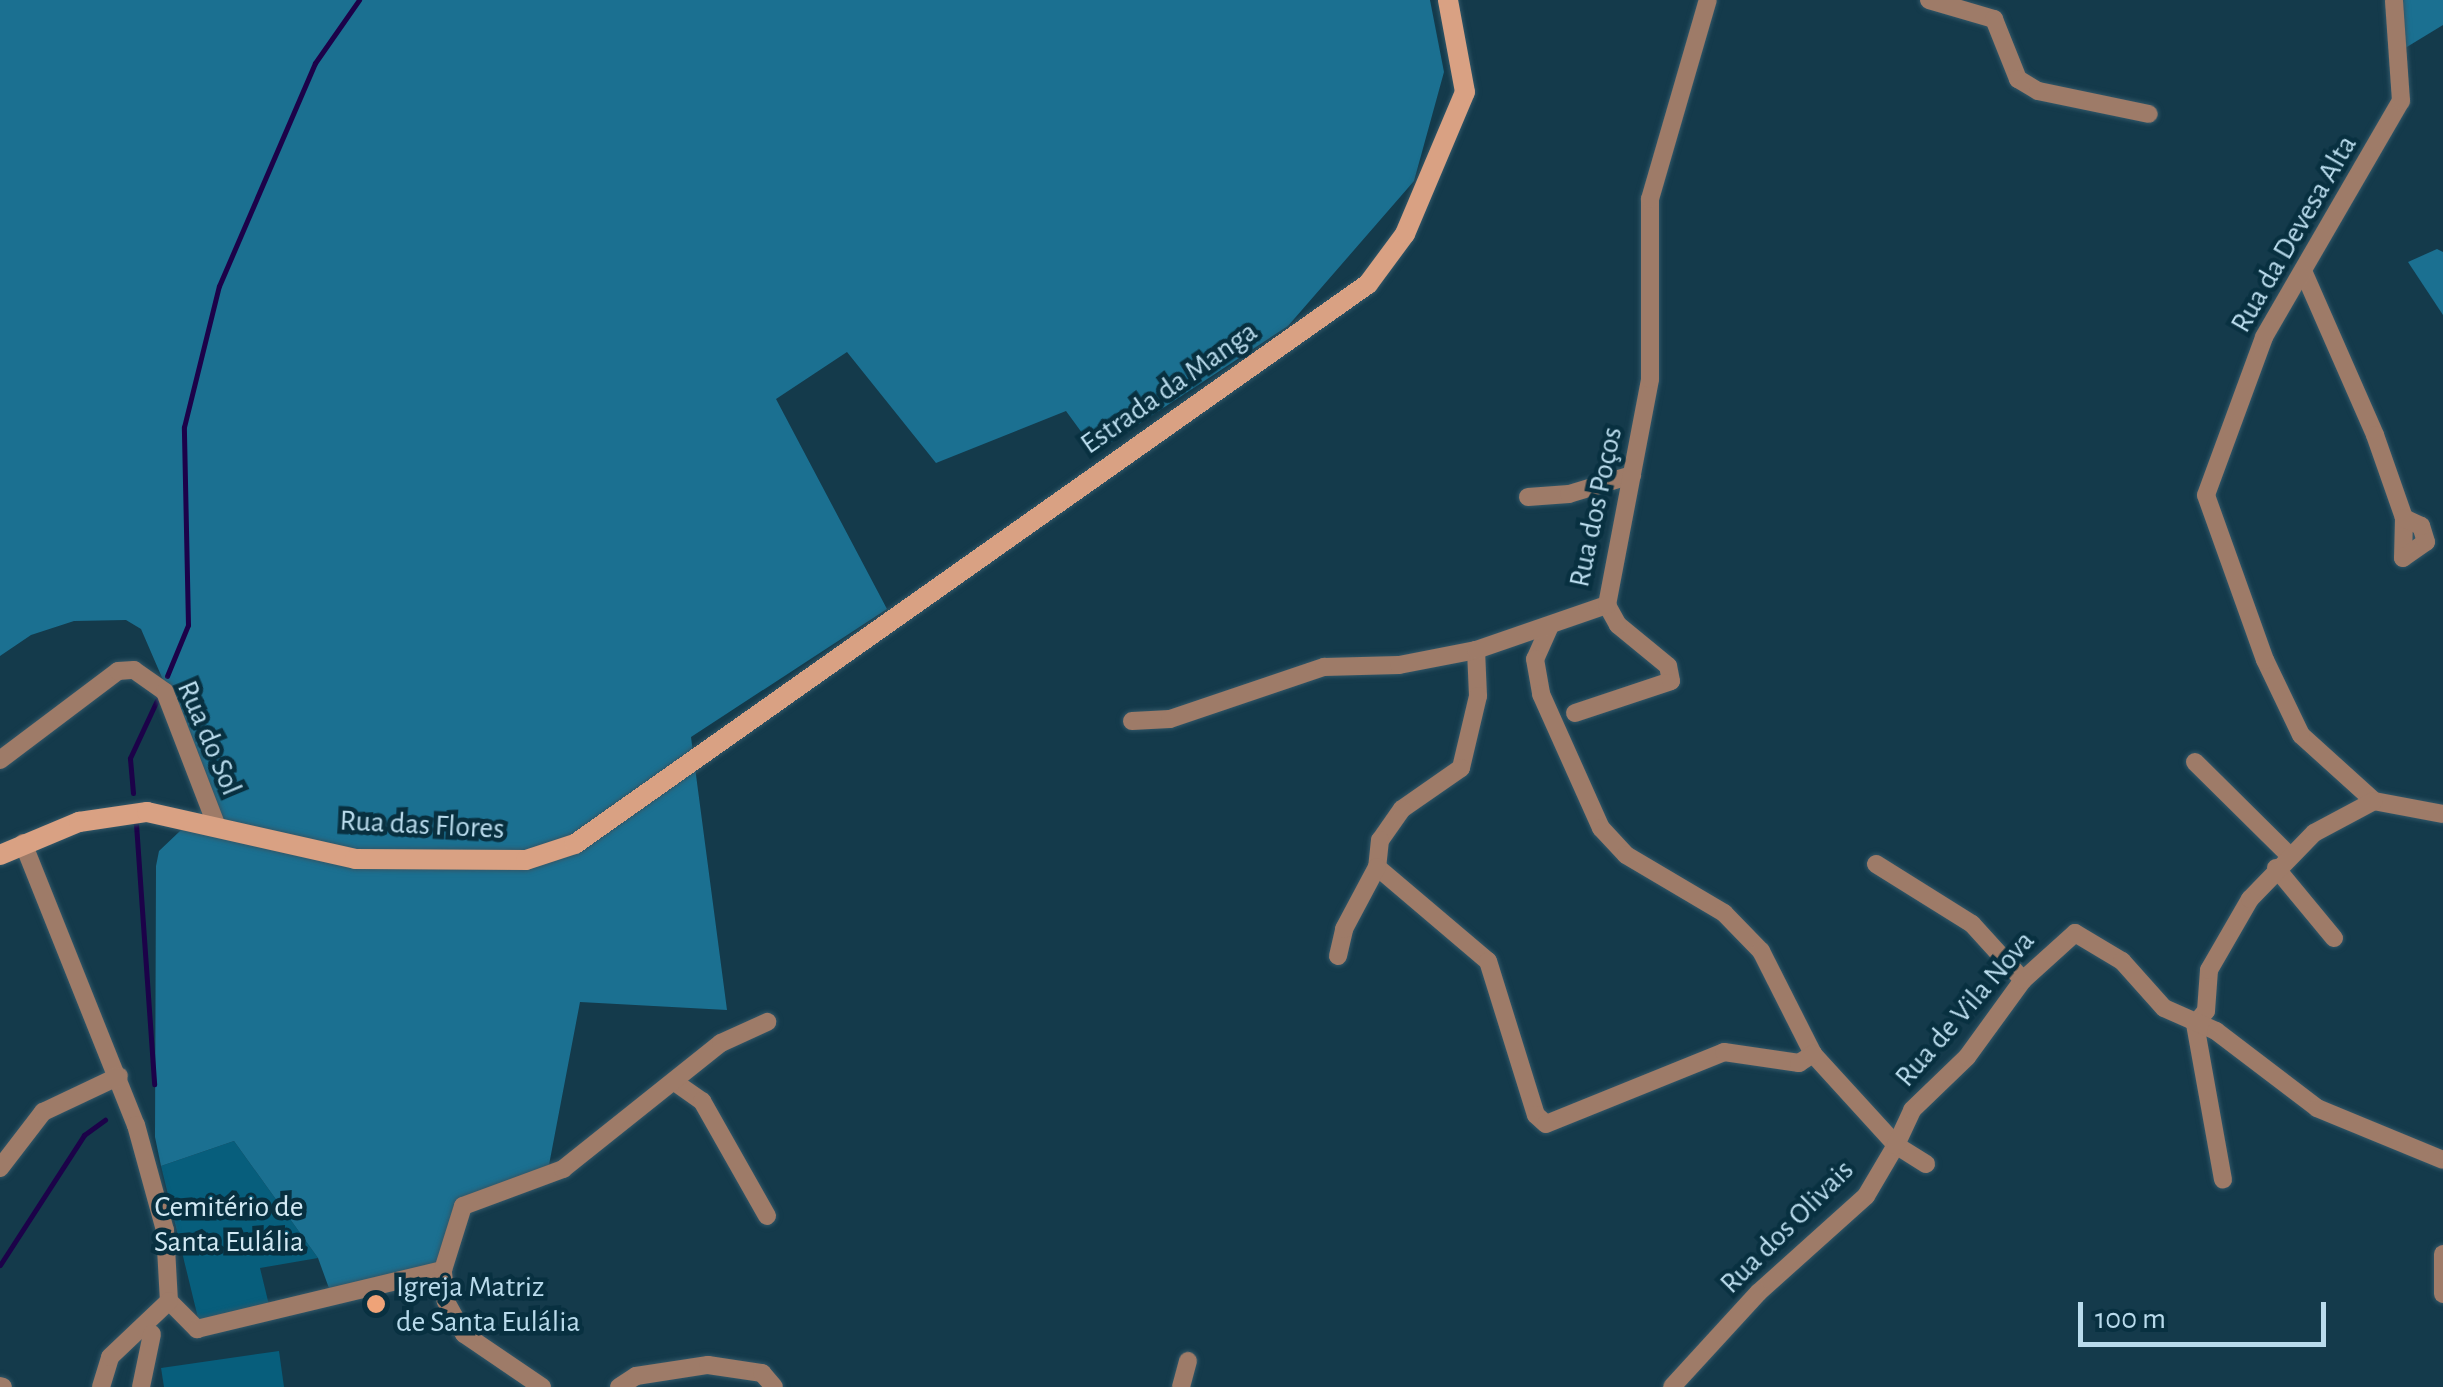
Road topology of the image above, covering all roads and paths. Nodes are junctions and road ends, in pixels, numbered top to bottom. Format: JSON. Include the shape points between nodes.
{"nodes":[{"id":1,"x":1448,"y":0,"type":"edge"},
{"id":2,"x":1708,"y":0,"type":"edge"},
{"id":3,"x":1928,"y":0,"type":"edge"},
{"id":4,"x":2394,"y":0,"type":"edge"},
{"id":5,"x":2149,"y":114,"type":"dead end"},
{"id":6,"x":2304,"y":273,"type":"junction"},
{"id":7,"x":1632,"y":475,"type":"junction"},
{"id":8,"x":1528,"y":497,"type":"dead end"},
{"id":9,"x":2404,"y":518,"type":"dead end"},
{"id":10,"x":1607,"y":605,"type":"junction"},
{"id":11,"x":1549,"y":628,"type":"junction"},
{"id":12,"x":1476,"y":650,"type":"junction"},
{"id":13,"x":1575,"y":713,"type":"dead end"},
{"id":14,"x":752,"y":719,"type":"joint"},
{"id":15,"x":1132,"y":721,"type":"dead end"},
{"id":16,"x":0,"y":760,"type":"edge"},
{"id":17,"x":2195,"y":762,"type":"dead end"},
{"id":18,"x":2374,"y":801,"type":"junction"},
{"id":19,"x":2443,"y":814,"type":"edge"},
{"id":20,"x":216,"y":824,"type":"junction"},
{"id":21,"x":23,"y":843,"type":"junction"},
{"id":22,"x":0,"y":855,"type":"edge"},
{"id":23,"x":2283,"y":861,"type":"junction"},
{"id":24,"x":1876,"y":864,"type":"dead end"},
{"id":25,"x":1377,"y":868,"type":"junction"},
{"id":26,"x":2334,"y":938,"type":"dead end"},
{"id":27,"x":1338,"y":956,"type":"dead end"},
{"id":28,"x":2023,"y":980,"type":"junction"},
{"id":29,"x":767,"y":1022,"type":"dead end"},
{"id":30,"x":2194,"y":1024,"type":"junction"},
{"id":31,"x":1812,"y":1054,"type":"junction"},
{"id":32,"x":120,"y":1076,"type":"junction"},
{"id":33,"x":676,"y":1082,"type":"junction"},
{"id":34,"x":1896,"y":1145,"type":"junction"},
{"id":35,"x":2443,"y":1160,"type":"edge"},
{"id":36,"x":1926,"y":1164,"type":"dead end"},
{"id":37,"x":0,"y":1168,"type":"edge"},
{"id":38,"x":2224,"y":1180,"type":"dead end"},
{"id":39,"x":767,"y":1216,"type":"dead end"},
{"id":40,"x":2443,"y":1254,"type":"edge"},
{"id":41,"x":443,"y":1270,"type":"junction"},
{"id":42,"x":2443,"y":1294,"type":"edge"},
{"id":43,"x":169,"y":1302,"type":"junction"},
{"id":44,"x":152,"y":1334,"type":"dead end"},
{"id":45,"x":1188,"y":1361,"type":"dead end"},
{"id":46,"x":101,"y":1387,"type":"edge"},
{"id":47,"x":141,"y":1387,"type":"edge"},
{"id":48,"x":542,"y":1387,"type":"edge"},
{"id":49,"x":619,"y":1387,"type":"edge"},
{"id":50,"x":774,"y":1387,"type":"edge"},
{"id":51,"x":1181,"y":1387,"type":"edge"},
{"id":52,"x":1672,"y":1387,"type":"edge"}],
"edges":[{"from":1,"to":14,"type":"street","name":"Estrada da Manga","via":[[1465,92],[1405,234],[1368,284]]},
{"from":2,"to":7,"type":"street","name":"Rua dos Poços","via":[[1650,199],[1650,379]]},
{"from":3,"to":5,"type":"street","via":[[1994,19],[2018,79],[2038,91]]},
{"from":4,"to":6,"type":"street","name":"Rua da Devesa Alta","via":[[2401,101]]},
{"from":6,"to":9,"type":"street","via":[[2357,388]]},
{"from":6,"to":18,"type":"street","name":"Rua da Devesa Alta","via":[[2264,337],[2206,496],[2301,736]]},
{"from":7,"to":8,"type":"street","via":[[1568,494]]},
{"from":7,"to":10,"type":"street","name":"Rua dos Poços"},
{"from":10,"to":11,"type":"street","name":"Rua dos Poços"},
{"from":10,"to":13,"type":"street","via":[[1618,625],[1668,666],[1671,681]]},
{"from":11,"to":12,"type":"street","name":"Rua dos Poços"},
{"from":11,"to":31,"type":"street","via":[[1535,660],[1541,694],[1601,828],[1626,856],[1724,913],[1761,951]]},
{"from":12,"to":15,"type":"street","name":"Rua dos Poços","via":[[1399,665],[1324,668],[1170,719]]},
{"from":12,"to":25,"type":"street","via":[[1478,696],[1461,768],[1402,809],[1380,840]]},
{"from":14,"to":20,"type":"street","name":"Rua das Flores","via":[[575,844],[526,860],[356,859]]},
{"from":16,"to":20,"type":"street","name":"Rua do Sol","via":[[118,671],[134,670],[165,692]]},
{"from":17,"to":23,"type":"street"},
{"from":18,"to":19,"type":"street"},
{"from":18,"to":23,"type":"street"},
{"from":20,"to":21,"type":"street","name":"Rua das Flores","via":[[147,812],[79,822]]},
{"from":21,"to":22,"type":"street","name":"Rua das Flores"},
{"from":21,"to":32,"type":"street"},
{"from":23,"to":26,"type":"street"},
{"from":23,"to":30,"type":"street","via":[[2218,953],[2209,970],[2206,1010]]},
{"from":24,"to":28,"type":"street","via":[[1972,924]]},
{"from":25,"to":27,"type":"street","via":[[1344,929]]},
{"from":25,"to":31,"type":"street","via":[[1488,961],[1536,1115],[1546,1124],[1724,1052],[1799,1063]]},
{"from":28,"to":30,"type":"street","name":"Rua de Vila Nova","via":[[2075,933],[2122,961],[2164,1008]]},
{"from":28,"to":34,"type":"street","name":"Rua de Vila Nova","via":[[1968,1056],[1912,1110]]},
{"from":29,"to":33,"type":"street","via":[[721,1042]]},
{"from":30,"to":35,"type":"street","name":"Rua de Vila Nova","via":[[2216,1031],[2317,1108]]},
{"from":30,"to":38,"type":"street"},
{"from":31,"to":34,"type":"street"},
{"from":32,"to":37,"type":"street","via":[[43,1112]]},
{"from":32,"to":43,"type":"street","via":[[165,1230]]},
{"from":33,"to":39,"type":"street","via":[[702,1101]]},
{"from":33,"to":41,"type":"street","via":[[616,1122],[564,1169],[463,1206]]},
{"from":34,"to":36,"type":"street"},
{"from":34,"to":52,"type":"street","name":"Rua dos Olivais","via":[[1866,1196],[1758,1293]]},
{"from":40,"to":42,"type":"street"},
{"from":41,"to":43,"type":"street","via":[[197,1329]]},
{"from":41,"to":48,"type":"street","via":[[446,1301],[464,1334]]},
{"from":43,"to":46,"type":"street","via":[[110,1357]]},
{"from":44,"to":47,"type":"street"},
{"from":45,"to":51,"type":"street"},
{"from":49,"to":50,"type":"street","via":[[636,1376],[708,1365],[762,1374]]}]}
